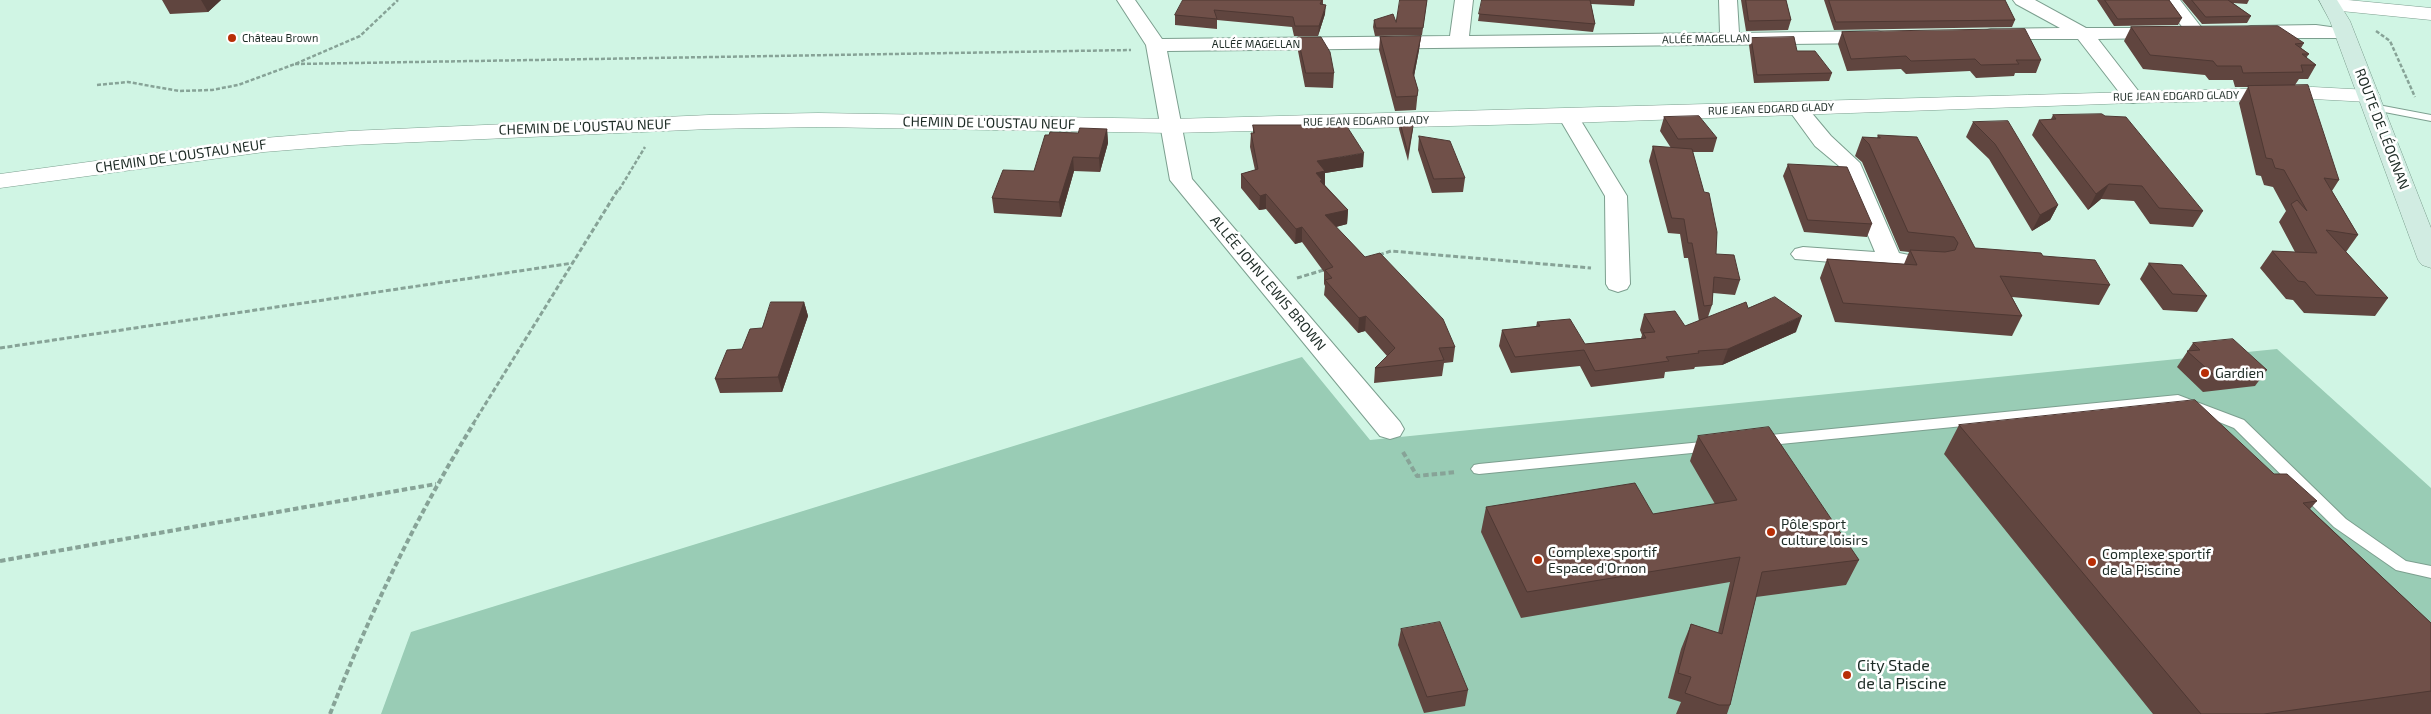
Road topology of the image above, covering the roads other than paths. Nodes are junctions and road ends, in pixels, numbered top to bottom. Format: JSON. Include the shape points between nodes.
{"nodes":[{"id":1,"x":1126,"y":0,"type":"edge"},
{"id":2,"x":1464,"y":0,"type":"edge"},
{"id":3,"x":1728,"y":0,"type":"edge"},
{"id":4,"x":2022,"y":0,"type":"edge"},
{"id":5,"x":2171,"y":0,"type":"edge"},
{"id":6,"x":2330,"y":2,"type":"edge"},
{"id":7,"x":2431,"y":14,"type":"edge"},
{"id":8,"x":2214,"y":32,"type":"junction"},
{"id":9,"x":2084,"y":34,"type":"junction"},
{"id":10,"x":2345,"y":34,"type":"junction"},
{"id":11,"x":1976,"y":35,"type":"edge"},
{"id":12,"x":1897,"y":36,"type":"edge"},
{"id":13,"x":1730,"y":39,"type":"junction"},
{"id":14,"x":1459,"y":43,"type":"junction"},
{"id":15,"x":1156,"y":48,"type":"junction"},
{"id":16,"x":2133,"y":97,"type":"junction"},
{"id":17,"x":2371,"y":101,"type":"junction"},
{"id":18,"x":1798,"y":109,"type":"junction"},
{"id":19,"x":1568,"y":116,"type":"junction"},
{"id":20,"x":2428,"y":117,"type":"edge"},
{"id":21,"x":1172,"y":126,"type":"junction"},
{"id":22,"x":0,"y":181,"type":"edge"},
{"id":23,"x":1803,"y":254,"type":"dead end"},
{"id":24,"x":1890,"y":260,"type":"junction"},
{"id":25,"x":2431,"y":260,"type":"edge"},
{"id":26,"x":1927,"y":262,"type":"edge"},
{"id":27,"x":1618,"y":277,"type":"road end"},
{"id":28,"x":1390,"y":429,"type":"road end"},
{"id":29,"x":1745,"y":443,"type":"edge"},
{"id":30,"x":1725,"y":445,"type":"edge"},
{"id":31,"x":1479,"y":469,"type":"road end"},
{"id":32,"x":2431,"y":572,"type":"edge"}],
"edges":[{"from":1,"to":15,"type":"street"},
{"from":2,"to":14,"type":"street"},
{"from":3,"to":13,"type":"street"},
{"from":4,"to":9,"type":"street"},
{"from":5,"to":8,"type":"street"},
{"from":6,"to":7,"type":"street","via":[[2355,8]]},
{"from":6,"to":10,"type":"main road","name":"ROUTE DE LÉOGNAN"},
{"from":8,"to":9,"type":"street"},
{"from":8,"to":10,"type":"street","via":[[2316,31]]},
{"from":9,"to":11,"type":"street"},
{"from":9,"to":16,"type":"street"},
{"from":10,"to":17,"type":"main road","name":"ROUTE DE LÉOGNAN"},
{"from":12,"to":13,"type":"street","name":"ALLÉE MAGELLAN"},
{"from":13,"to":14,"type":"street","name":"ALLÉE MAGELLAN"},
{"from":14,"to":15,"type":"street","name":"ALLÉE MAGELLAN"},
{"from":15,"to":21,"type":"street","name":"ALLÉE JOHN LEWIS BROWN"},
{"from":16,"to":17,"type":"street","name":"RUE JEAN EDGARD GLADY","via":[[2313,93]]},
{"from":16,"to":18,"type":"street","name":"RUE JEAN EDGARD GLADY"},
{"from":17,"to":20,"type":"lane"},
{"from":17,"to":25,"type":"main road","name":"ROUTE DE LÉOGNAN"},
{"from":18,"to":19,"type":"street","name":"RUE JEAN EDGARD GLADY"},
{"from":18,"to":24,"type":"street","via":[[1824,142],[1849,163]]},
{"from":19,"to":21,"type":"street","name":"RUE JEAN EDGARD GLADY"},
{"from":19,"to":27,"type":"street","via":[[1616,196]]},
{"from":21,"to":22,"type":"street","name":"CHEMIN DE L'OUSTAU NEUF","via":[[818,120],[350,138],[264,144]]},
{"from":21,"to":28,"type":"street","name":"ALLÉE JOHN LEWIS BROWN","via":[[1181,180]]},
{"from":23,"to":24,"type":"street"},
{"from":24,"to":26,"type":"street"},
{"from":29,"to":32,"type":"lane","via":[[2178,400],[2239,424],[2340,522],[2402,566]]},
{"from":30,"to":31,"type":"lane"}]}
